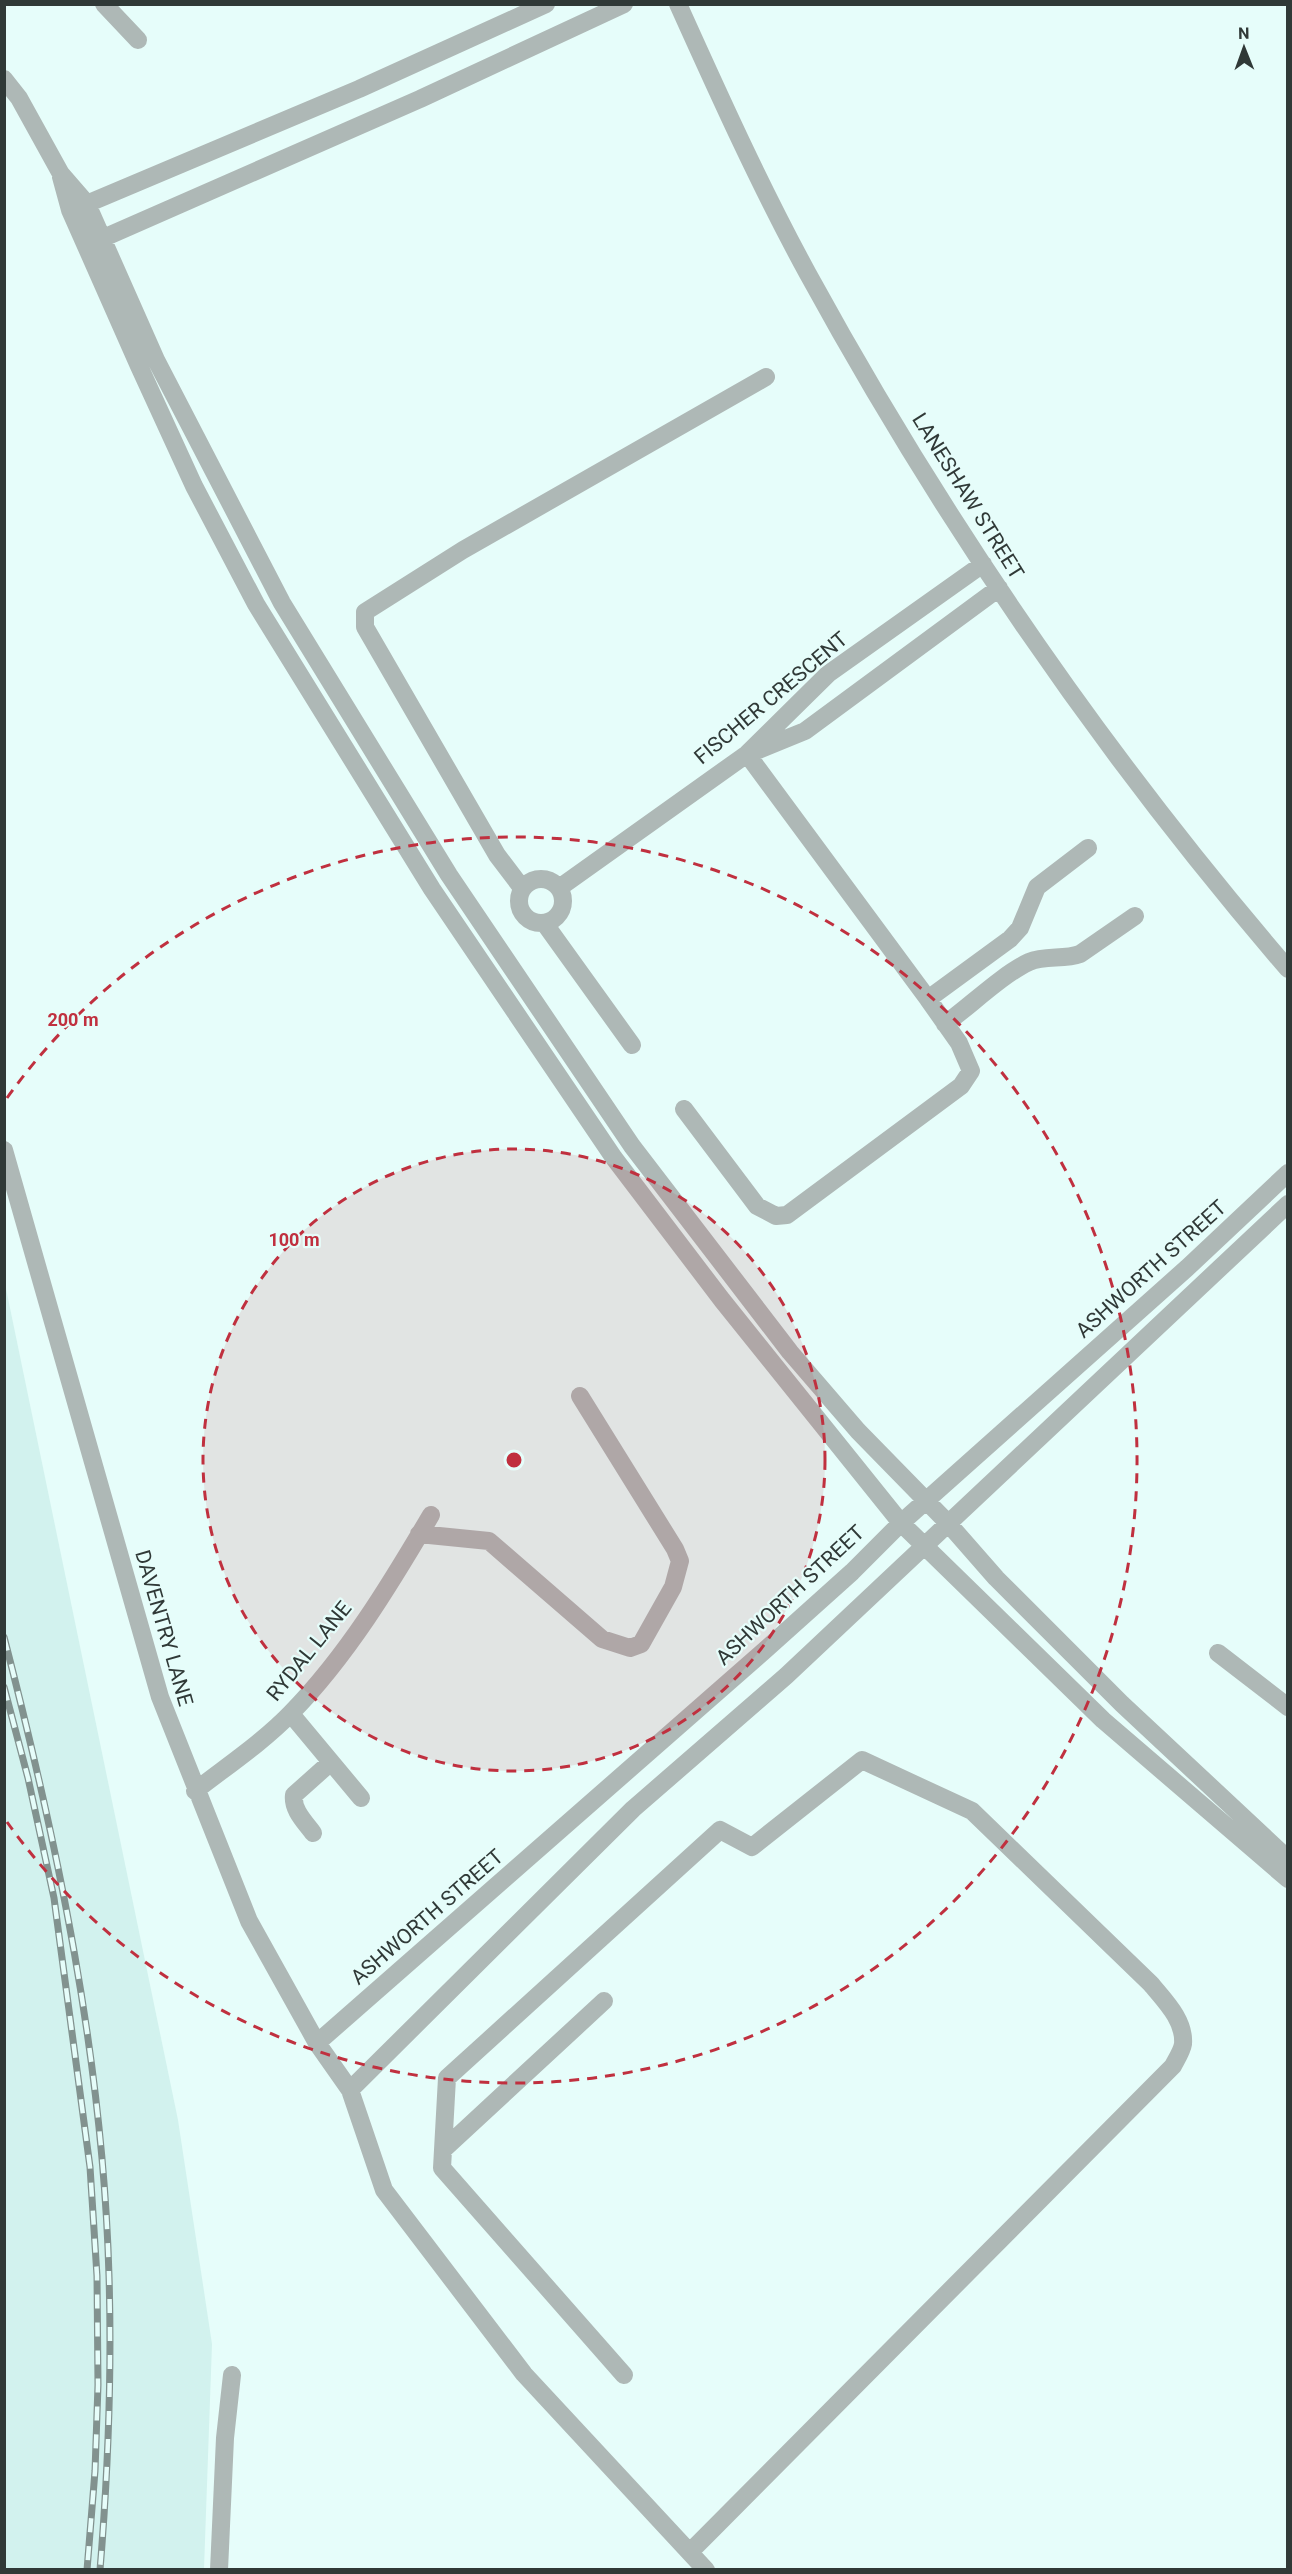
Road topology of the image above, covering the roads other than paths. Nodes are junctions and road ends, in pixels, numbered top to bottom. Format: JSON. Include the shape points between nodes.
{"nodes":[{"id":1,"x":104,"y":4,"type":"edge"},
{"id":2,"x":546,"y":4,"type":"edge"},
{"id":3,"x":624,"y":4,"type":"edge"},
{"id":4,"x":678,"y":4,"type":"edge"},
{"id":5,"x":138,"y":40,"type":"dead end"},
{"id":6,"x":4,"y":79,"type":"edge"},
{"id":7,"x":78,"y":207,"type":"junction"},
{"id":8,"x":102,"y":239,"type":"junction"},
{"id":9,"x":85,"y":246,"type":"junction"},
{"id":10,"x":766,"y":377,"type":"dead end"},
{"id":11,"x":983,"y":564,"type":"junction"},
{"id":12,"x":999,"y":588,"type":"junction"},
{"id":13,"x":747,"y":754,"type":"junction"},
{"id":14,"x":1088,"y":848,"type":"dead end"},
{"id":15,"x":522,"y":888,"type":"junction"},
{"id":16,"x":559,"y":888,"type":"junction"},
{"id":17,"x":1135,"y":916,"type":"dead end"},
{"id":18,"x":545,"y":924,"type":"junction"},
{"id":19,"x":1287,"y":969,"type":"edge"},
{"id":20,"x":928,"y":999,"type":"junction"},
{"id":21,"x":945,"y":1024,"type":"junction"},
{"id":22,"x":632,"y":1045,"type":"dead end"},
{"id":23,"x":684,"y":1109,"type":"dead end"},
{"id":24,"x":4,"y":1150,"type":"edge"},
{"id":25,"x":1287,"y":1173,"type":"edge"},
{"id":26,"x":1287,"y":1204,"type":"edge"},
{"id":27,"x":580,"y":1396,"type":"dead end"},
{"id":28,"x":925,"y":1501,"type":"junction"},
{"id":29,"x":430,"y":1515,"type":"dead end"},
{"id":30,"x":947,"y":1522,"type":"junction"},
{"id":31,"x":901,"y":1523,"type":"junction"},
{"id":32,"x":419,"y":1534,"type":"junction"},
{"id":33,"x":923,"y":1546,"type":"junction"},
{"id":34,"x":1218,"y":1653,"type":"dead end"},
{"id":35,"x":1287,"y":1707,"type":"edge"},
{"id":36,"x":291,"y":1714,"type":"junction"},
{"id":37,"x":331,"y":1762,"type":"junction"},
{"id":38,"x":195,"y":1791,"type":"junction"},
{"id":39,"x":361,"y":1798,"type":"dead end"},
{"id":40,"x":313,"y":1833,"type":"dead end"},
{"id":41,"x":1287,"y":1859,"type":"edge"},
{"id":42,"x":1287,"y":1879,"type":"edge"},
{"id":43,"x":604,"y":2001,"type":"dead end"},
{"id":44,"x":317,"y":2043,"type":"junction"},
{"id":45,"x":350,"y":2090,"type":"junction"},
{"id":46,"x":442,"y":2150,"type":"junction"},
{"id":47,"x":232,"y":2375,"type":"dead end"},
{"id":48,"x":624,"y":2375,"type":"dead end"},
{"id":49,"x":690,"y":2552,"type":"junction"},
{"id":50,"x":219,"y":2570,"type":"edge"},
{"id":51,"x":706,"y":2570,"type":"edge"}],
"edges":[{"from":1,"to":5,"type":"street"},
{"from":2,"to":7,"type":"street","via":[[359,90]]},
{"from":3,"to":8,"type":"street"},
{"from":4,"to":11,"type":"street","name":"LANESHAW STREET","via":[[809,276],[919,466]]},
{"from":6,"to":7,"type":"street","via":[[19,98]]},
{"from":7,"to":8,"type":"street"},
{"from":7,"to":9,"type":"street"},
{"from":8,"to":9,"type":"street"},
{"from":8,"to":28,"type":"street","via":[[156,360],[282,603],[449,875],[660,1184],[790,1352]]},
{"from":9,"to":31,"type":"street","via":[[194,486],[256,604],[432,889],[614,1158]]},
{"from":10,"to":15,"type":"street","via":[[463,550],[365,612],[365,627],[497,855]]},
{"from":11,"to":12,"type":"street","name":"LANESHAW STREET"},
{"from":11,"to":13,"type":"street","name":"FISCHER CRESCENT","via":[[828,674]]},
{"from":12,"to":13,"type":"street","via":[[805,731]]},
{"from":12,"to":19,"type":"street","name":"LANESHAW STREET","via":[[1093,723],[1210,878]]},
{"from":13,"to":16,"type":"street","name":"FISCHER CRESCENT"},
{"from":13,"to":20,"type":"street"},
{"from":14,"to":20,"type":"street","via":[[1036,887],[1020,928],[1010,939]]},
{"from":15,"to":16,"type":"street","via":[[536,879],[553,882]]},
{"from":15,"to":18,"type":"street","via":[[522,914],[528,920]]},
{"from":16,"to":18,"type":"street","via":[[563,905],[560,914]]},
{"from":17,"to":21,"type":"street","via":[[1080,954],[1043,958],[1022,966]]},
{"from":18,"to":22,"type":"street"},
{"from":20,"to":21,"type":"street"},
{"from":21,"to":23,"type":"street","via":[[970,1063],[966,1082],[787,1215],[777,1216],[757,1206]]},
{"from":24,"to":38,"type":"street","name":"DAVENTRY LANE","via":[[160,1697]]},
{"from":25,"to":28,"type":"street","name":"ASHWORTH STREET"},
{"from":26,"to":30,"type":"street","name":"ASHWORTH STREET"},
{"from":27,"to":32,"type":"street","via":[[680,1561],[673,1587],[641,1644],[630,1648],[602,1639],[489,1541]]},
{"from":28,"to":30,"type":"street"},
{"from":28,"to":31,"type":"street","name":"ASHWORTH STREET"},
{"from":29,"to":32,"type":"street","name":"RYDAL LANE"},
{"from":30,"to":33,"type":"street","name":"ASHWORTH STREET"},
{"from":30,"to":41,"type":"street","via":[[996,1578],[1122,1704]]},
{"from":31,"to":33,"type":"street"},
{"from":31,"to":44,"type":"street","name":"ASHWORTH STREET","via":[[764,1651]]},
{"from":32,"to":36,"type":"street","name":"RYDAL LANE","via":[[336,1659]]},
{"from":33,"to":42,"type":"street","via":[[1103,1720]]},
{"from":33,"to":45,"type":"street","name":"ASHWORTH STREET","via":[[786,1676],[633,1809]]},
{"from":34,"to":35,"type":"street"},
{"from":36,"to":37,"type":"street"},
{"from":36,"to":38,"type":"street","name":"RYDAL LANE"},
{"from":37,"to":39,"type":"street"},
{"from":37,"to":40,"type":"street","via":[[294,1795],[292,1803]]},
{"from":38,"to":44,"type":"street","name":"DAVENTRY LANE","via":[[249,1921]]},
{"from":43,"to":46,"type":"street"},
{"from":44,"to":45,"type":"street","name":"DAVENTRY LANE"},
{"from":45,"to":49,"type":"street","name":"DAVENTRY LANE","via":[[384,2190],[524,2374]]},
{"from":46,"to":48,"type":"street","via":[[442,2168]]},
{"from":46,"to":49,"type":"street","via":[[447,2078],[720,1830],[752,1847],[862,1760],[972,1811],[1171,2008],[1183,2044],[1173,2066]]},
{"from":47,"to":50,"type":"street"},
{"from":49,"to":51,"type":"street","name":"DAVENTRY LANE"}]}
